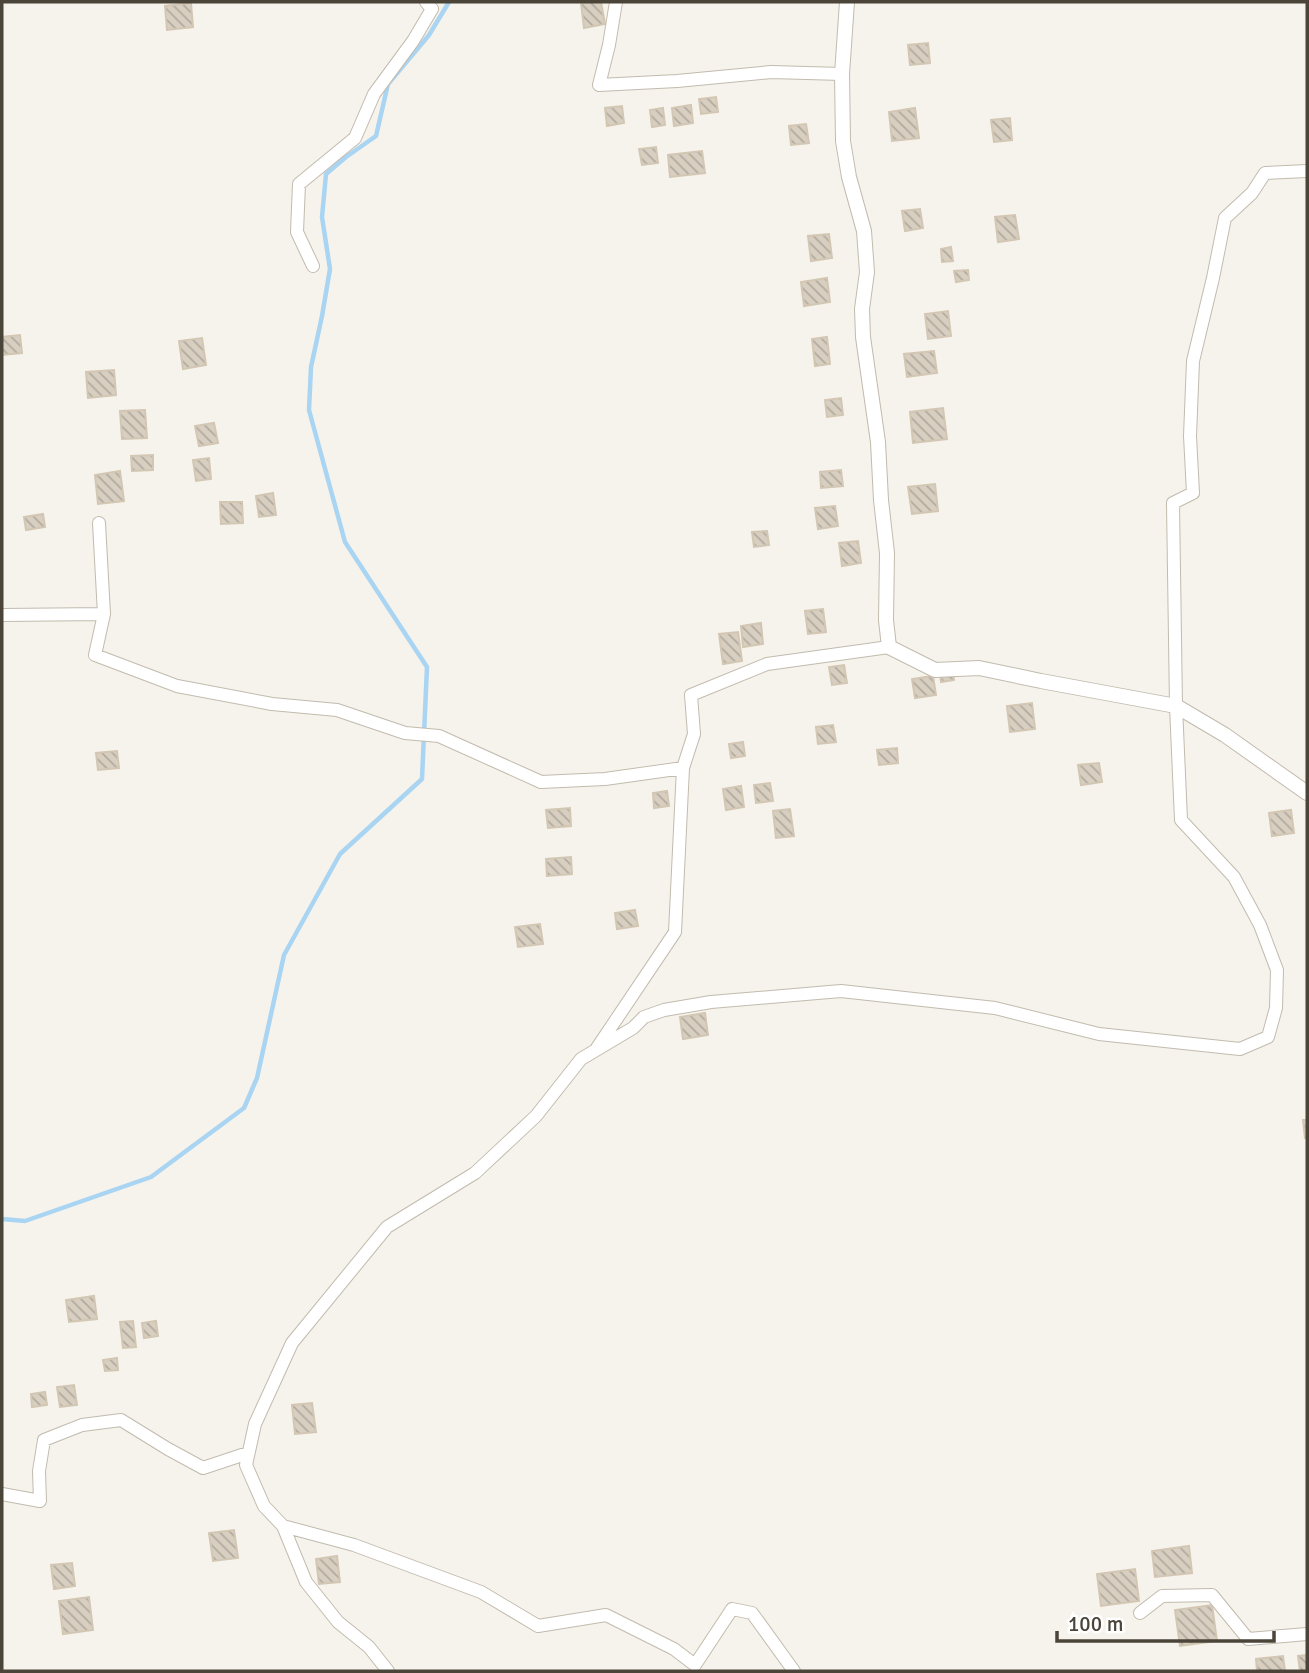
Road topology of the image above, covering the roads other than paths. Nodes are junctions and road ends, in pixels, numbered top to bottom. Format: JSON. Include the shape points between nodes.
{"nodes":[{"id":1,"x":426,"y":2,"type":"edge"},
{"id":2,"x":616,"y":2,"type":"edge"},
{"id":3,"x":847,"y":2,"type":"edge"},
{"id":4,"x":842,"y":74,"type":"junction"},
{"id":5,"x":1307,"y":171,"type":"edge"},
{"id":6,"x":313,"y":266,"type":"dead end"},
{"id":7,"x":99,"y":523,"type":"dead end"},
{"id":8,"x":104,"y":614,"type":"junction"},
{"id":9,"x":2,"y":615,"type":"edge"},
{"id":10,"x":889,"y":647,"type":"junction"},
{"id":11,"x":1176,"y":706,"type":"junction"},
{"id":12,"x":683,"y":768,"type":"junction"},
{"id":13,"x":1307,"y":793,"type":"edge"},
{"id":14,"x":595,"y":1051,"type":"junction"},
{"id":15,"x":248,"y":1453,"type":"junction"},
{"id":16,"x":2,"y":1494,"type":"edge"},
{"id":17,"x":283,"y":1526,"type":"junction"},
{"id":18,"x":1140,"y":1613,"type":"dead end"},
{"id":19,"x":1307,"y":1634,"type":"edge"},
{"id":20,"x":387,"y":1671,"type":"edge"},
{"id":21,"x":794,"y":1671,"type":"edge"}],
"edges":[{"from":1,"to":6,"type":"street","via":[[432,9],[374,94],[355,138],[299,184],[297,232]]},
{"from":2,"to":4,"type":"street","via":[[599,85],[771,72]]},
{"from":3,"to":4,"type":"street"},
{"from":4,"to":10,"type":"street","via":[[843,141],[864,231],[863,337],[878,442]]},
{"from":5,"to":11,"type":"street","via":[[1265,173],[1252,193],[1225,218],[1192,361],[1193,493],[1173,503]]},
{"from":7,"to":8,"type":"street"},
{"from":8,"to":9,"type":"street"},
{"from":8,"to":12,"type":"street","via":[[95,655],[177,685],[272,704],[337,710],[405,733],[439,736],[541,782]]},
{"from":10,"to":11,"type":"street","via":[[935,670],[979,668]]},
{"from":10,"to":12,"type":"street","via":[[767,664],[691,695],[694,734]]},
{"from":11,"to":13,"type":"street"},
{"from":11,"to":14,"type":"street","via":[[1181,820],[1234,877],[1277,970],[1276,1008],[1268,1037],[1240,1049],[1099,1034],[995,1008],[841,991],[664,1010],[644,1017]]},
{"from":12,"to":14,"type":"street","via":[[675,932]]},
{"from":14,"to":15,"type":"street","via":[[581,1059],[536,1116],[475,1173],[387,1227],[292,1343],[255,1424]]},
{"from":15,"to":16,"type":"street","via":[[203,1468],[121,1420],[82,1425],[44,1440],[38,1471],[40,1501]]},
{"from":15,"to":17,"type":"street","via":[[246,1465],[264,1506]]},
{"from":17,"to":20,"type":"street","via":[[306,1582]]},
{"from":17,"to":21,"type":"street","via":[[354,1545],[481,1592],[538,1626],[606,1615],[674,1649],[695,1665],[732,1609],[752,1613]]},
{"from":18,"to":19,"type":"street","via":[[1162,1596],[1212,1595],[1248,1639]]}]}
